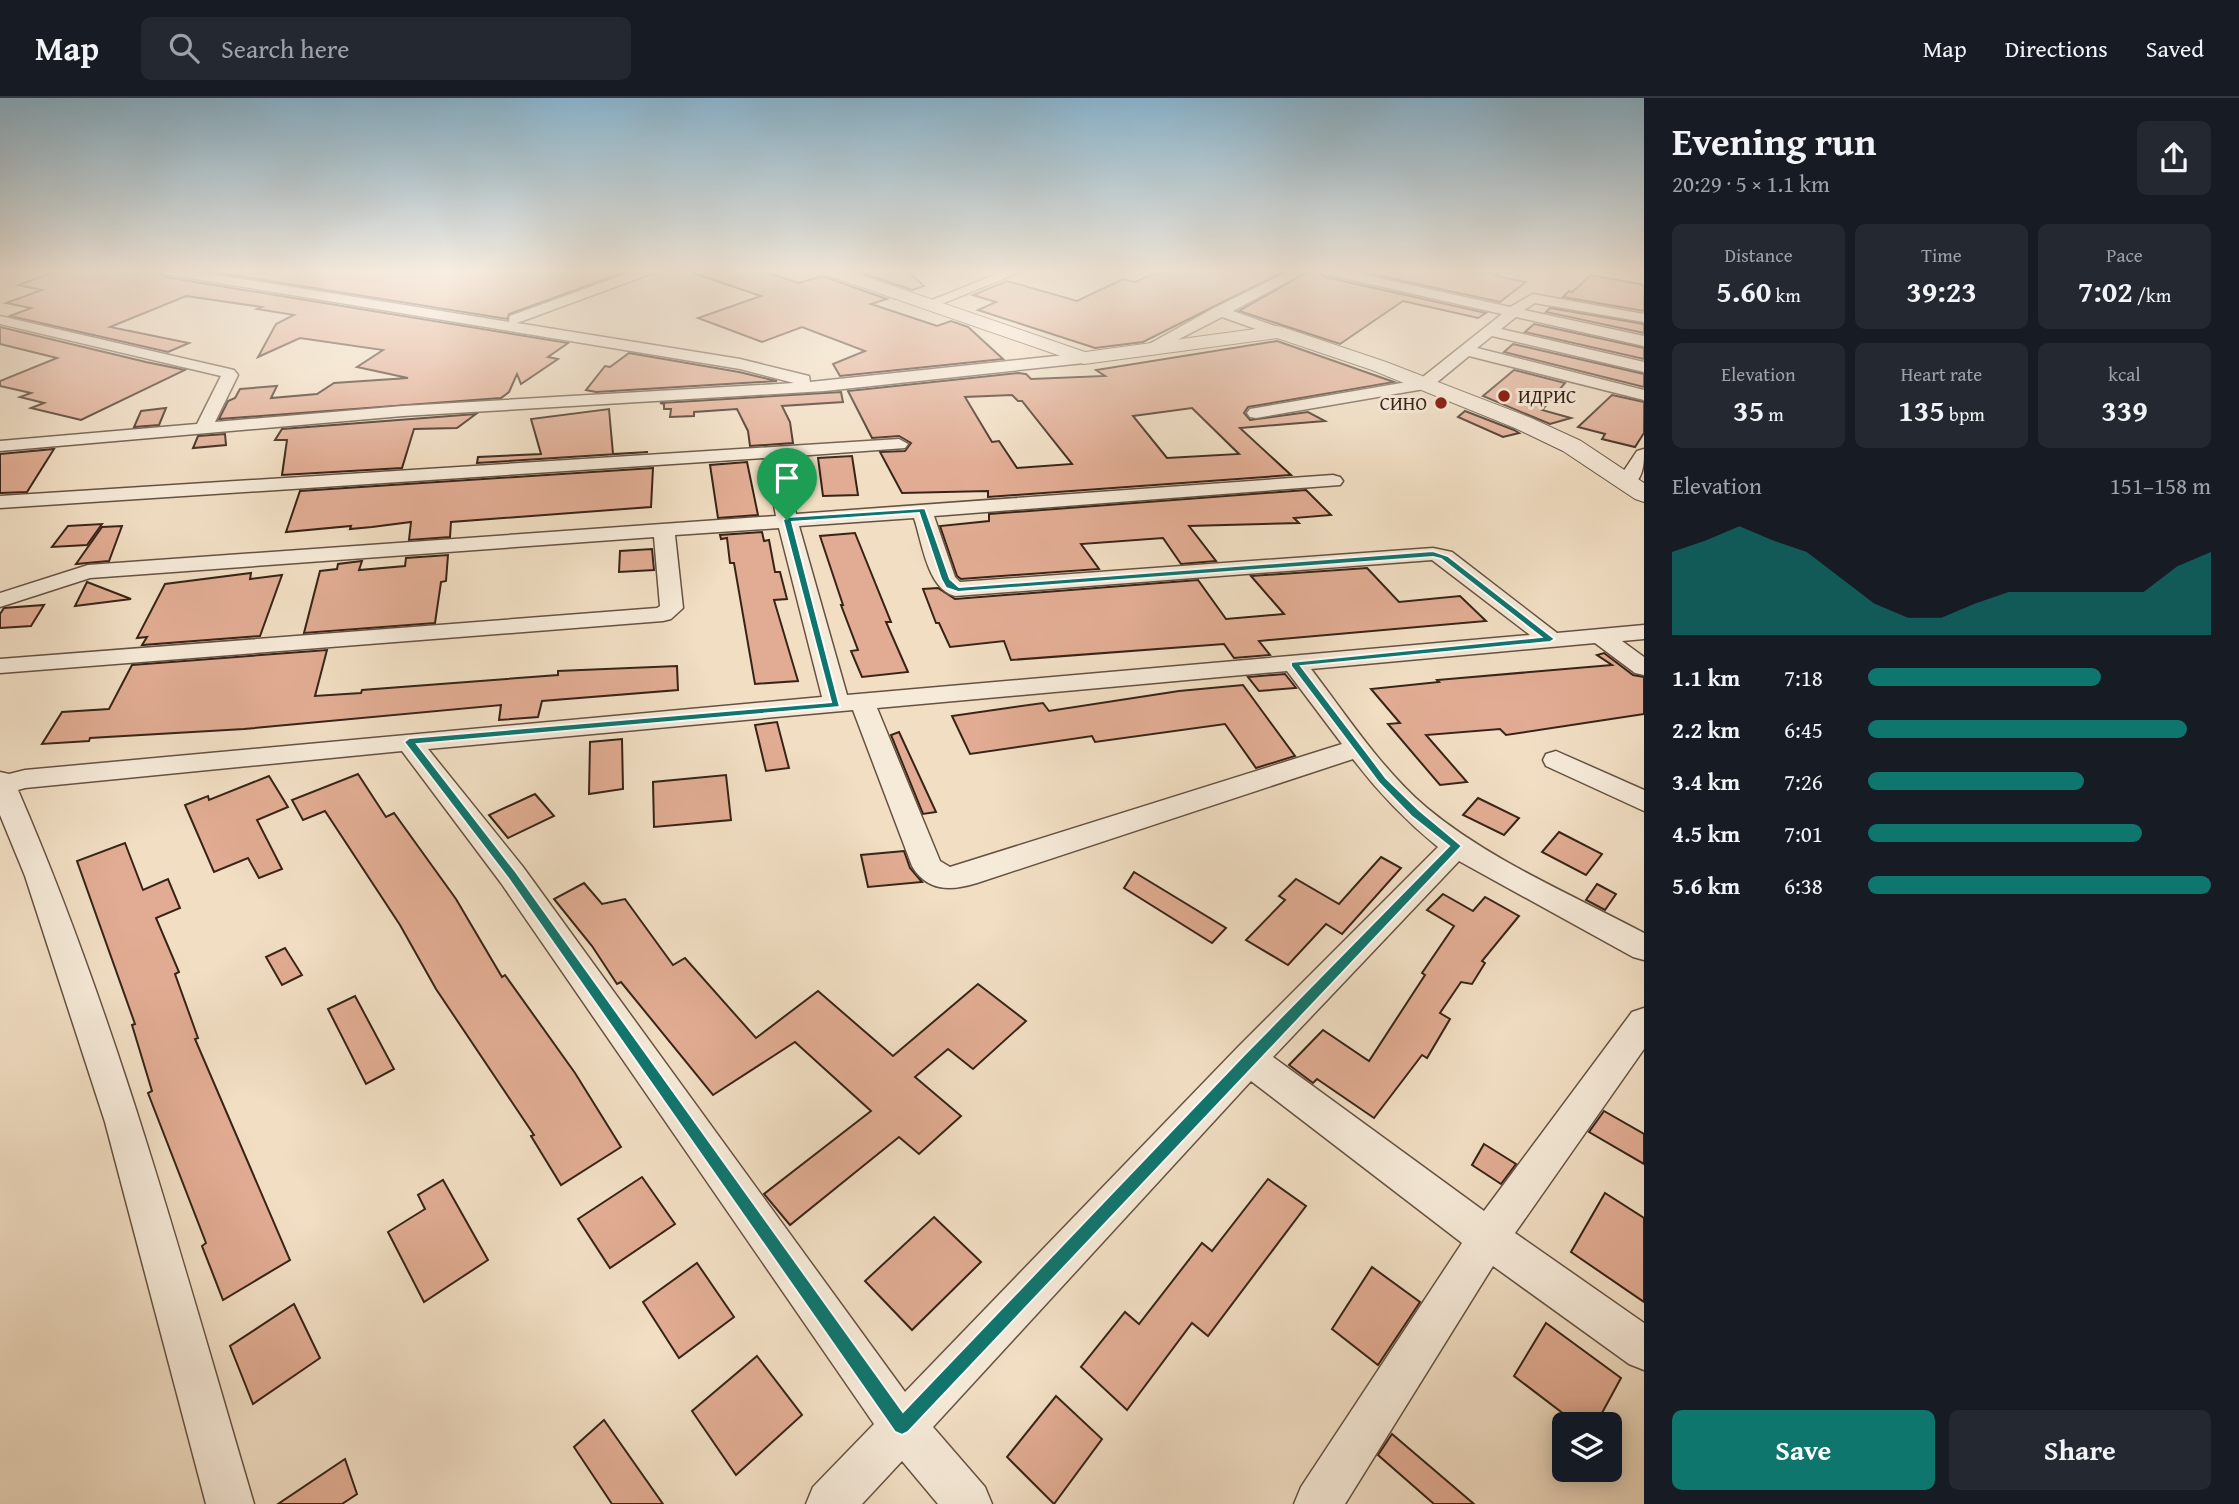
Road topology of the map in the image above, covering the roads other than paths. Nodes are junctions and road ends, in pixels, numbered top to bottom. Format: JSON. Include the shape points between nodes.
{"nodes":[{"id":1,"x":68,"y":336,"type":"edge"},
{"id":2,"x":566,"y":336,"type":"edge"},
{"id":3,"x":1020,"y":336,"type":"edge"},
{"id":4,"x":1173,"y":336,"type":"edge"},
{"id":5,"x":1249,"y":336,"type":"edge"},
{"id":6,"x":1288,"y":336,"type":"edge"},
{"id":7,"x":1482,"y":336,"type":"edge"},
{"id":8,"x":1508,"y":336,"type":"edge"},
{"id":9,"x":1619,"y":336,"type":"edge"},
{"id":10,"x":1644,"y":341,"type":"edge"},
{"id":11,"x":1150,"y":348,"type":"junction"},
{"id":12,"x":1465,"y":350,"type":"junction"},
{"id":13,"x":1084,"y":358,"type":"junction"},
{"id":14,"x":1644,"y":367,"type":"edge"},
{"id":15,"x":1424,"y":384,"type":"junction"},
{"id":16,"x":825,"y":386,"type":"junction"},
{"id":17,"x":1644,"y":395,"type":"edge"},
{"id":18,"x":1256,"y":413,"type":"dead end"},
{"id":19,"x":204,"y":427,"type":"junction"},
{"id":20,"x":899,"y":444,"type":"dead end"},
{"id":21,"x":0,"y":446,"type":"edge"},
{"id":22,"x":773,"y":452,"type":"junction"},
{"id":23,"x":1644,"y":455,"type":"edge"},
{"id":24,"x":1333,"y":481,"type":"dead end"},
{"id":25,"x":1635,"y":487,"type":"edge"},
{"id":26,"x":0,"y":502,"type":"edge"},
{"id":27,"x":922,"y":510,"type":"junction"},
{"id":28,"x":787,"y":520,"type":"junction"},
{"id":29,"x":664,"y":529,"type":"junction"},
{"id":30,"x":0,"y":600,"type":"edge"},
{"id":31,"x":1644,"y":632,"type":"edge"},
{"id":32,"x":1598,"y":635,"type":"junction"},
{"id":33,"x":1550,"y":639,"type":"junction"},
{"id":34,"x":1294,"y":664,"type":"junction"},
{"id":35,"x":0,"y":666,"type":"edge"},
{"id":36,"x":1644,"y":668,"type":"edge"},
{"id":37,"x":849,"y":704,"type":"junction"},
{"id":38,"x":409,"y":742,"type":"junction"},
{"id":39,"x":1358,"y":748,"type":"junction"},
{"id":40,"x":1556,"y":761,"type":"dead end"},
{"id":41,"x":1,"y":784,"type":"edge"},
{"id":42,"x":1644,"y":801,"type":"edge"},
{"id":43,"x":1456,"y":846,"type":"junction"},
{"id":44,"x":1644,"y":948,"type":"edge"},
{"id":45,"x":1644,"y":1022,"type":"edge"},
{"id":46,"x":1249,"y":1059,"type":"junction"},
{"id":47,"x":1488,"y":1238,"type":"junction"},
{"id":48,"x":1644,"y":1349,"type":"edge"},
{"id":49,"x":902,"y":1426,"type":"junction"},
{"id":50,"x":230,"y":1504,"type":"edge"},
{"id":51,"x":830,"y":1504,"type":"edge"},
{"id":52,"x":968,"y":1504,"type":"edge"},
{"id":53,"x":1318,"y":1504,"type":"edge"}],
"edges":[{"from":1,"to":19,"type":"street","via":[[226,372],[230,375]]},
{"from":2,"to":16,"type":"street","via":[[740,364]]},
{"from":3,"to":13,"type":"street"},
{"from":4,"to":11,"type":"street"},
{"from":5,"to":11,"type":"street"},
{"from":6,"to":15,"type":"street"},
{"from":7,"to":12,"type":"street"},
{"from":8,"to":14,"type":"street"},
{"from":9,"to":10,"type":"street"},
{"from":11,"to":13,"type":"street"},
{"from":12,"to":15,"type":"street"},
{"from":12,"to":17,"type":"street"},
{"from":13,"to":16,"type":"street"},
{"from":15,"to":18,"type":"street"},
{"from":15,"to":25,"type":"street","via":[[1572,446]]},
{"from":16,"to":19,"type":"street"},
{"from":19,"to":21,"type":"street"},
{"from":20,"to":22,"type":"street"},
{"from":22,"to":26,"type":"street"},
{"from":22,"to":28,"type":"street"},
{"from":23,"to":25,"type":"street"},
{"from":24,"to":27,"type":"street"},
{"from":27,"to":28,"type":"street"},
{"from":27,"to":33,"type":"street","via":[[945,579],[955,589],[1433,554],[1444,557]]},
{"from":28,"to":29,"type":"street"},
{"from":28,"to":37,"type":"street"},
{"from":29,"to":30,"type":"street","via":[[88,572]]},
{"from":29,"to":35,"type":"street","via":[[672,608],[663,614]]},
{"from":31,"to":32,"type":"street"},
{"from":32,"to":33,"type":"street"},
{"from":32,"to":36,"type":"street"},
{"from":33,"to":34,"type":"street"},
{"from":34,"to":37,"type":"street"},
{"from":34,"to":39,"type":"street"},
{"from":37,"to":38,"type":"street"},
{"from":37,"to":39,"type":"street","via":[[927,866],[936,877],[947,879]]},
{"from":38,"to":41,"type":"street"},
{"from":38,"to":49,"type":"street","via":[[512,875]]},
{"from":39,"to":43,"type":"street","via":[[1382,780]]},
{"from":40,"to":42,"type":"street"},
{"from":41,"to":50,"type":"street","via":[[40,876],[123,1122]]},
{"from":43,"to":44,"type":"street"},
{"from":43,"to":46,"type":"street"},
{"from":45,"to":47,"type":"street"},
{"from":46,"to":47,"type":"street"},
{"from":46,"to":49,"type":"street"},
{"from":47,"to":48,"type":"street"},
{"from":47,"to":53,"type":"street"},
{"from":49,"to":51,"type":"street"},
{"from":49,"to":52,"type":"street"}]}
